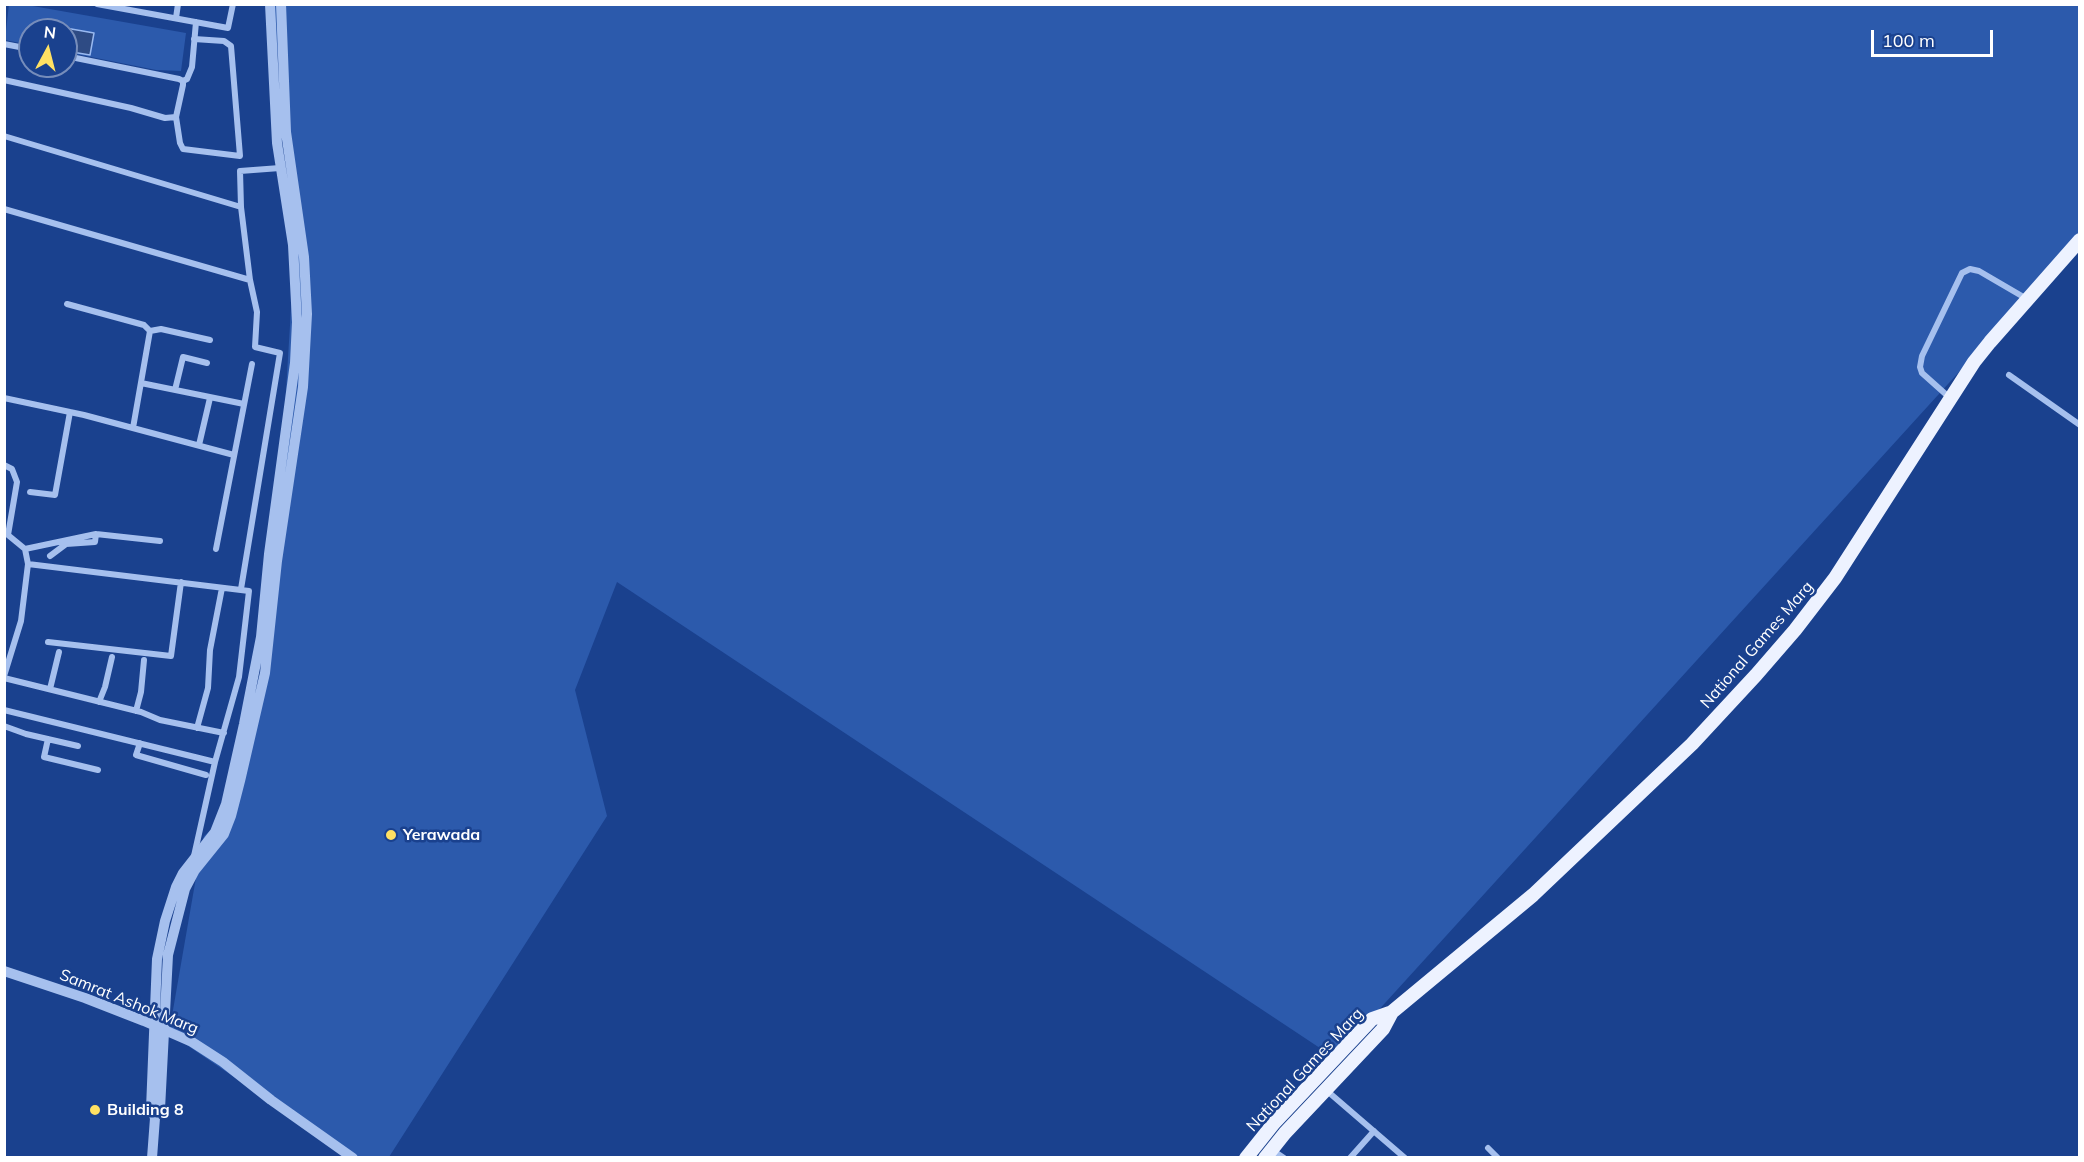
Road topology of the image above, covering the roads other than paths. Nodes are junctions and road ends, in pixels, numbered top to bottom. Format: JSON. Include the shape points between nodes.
{"nodes":[{"id":1,"x":97,"y":4,"type":"edge"},
{"id":2,"x":144,"y":4,"type":"edge"},
{"id":3,"x":155,"y":4,"type":"edge"},
{"id":4,"x":178,"y":4,"type":"edge"},
{"id":5,"x":233,"y":4,"type":"edge"},
{"id":6,"x":270,"y":4,"type":"edge"},
{"id":7,"x":281,"y":4,"type":"edge"},
{"id":8,"x":120,"y":6,"type":"edge"},
{"id":9,"x":143,"y":12,"type":"junction"},
{"id":10,"x":153,"y":14,"type":"junction"},
{"id":11,"x":176,"y":18,"type":"junction"},
{"id":12,"x":196,"y":22,"type":"junction"},
{"id":13,"x":194,"y":39,"type":"junction"},
{"id":14,"x":78,"y":59,"type":"edge"},
{"id":15,"x":4,"y":80,"type":"edge"},
{"id":16,"x":183,"y":81,"type":"junction"},
{"id":17,"x":176,"y":117,"type":"junction"},
{"id":18,"x":4,"y":136,"type":"edge"},
{"id":19,"x":280,"y":168,"type":"junction"},
{"id":20,"x":241,"y":207,"type":"junction"},
{"id":21,"x":4,"y":209,"type":"edge"},
{"id":22,"x":2079,"y":240,"type":"edge"},
{"id":23,"x":250,"y":280,"type":"junction"},
{"id":24,"x":2027,"y":299,"type":"junction"},
{"id":25,"x":67,"y":304,"type":"dead end"},
{"id":26,"x":150,"y":331,"type":"junction"},
{"id":27,"x":210,"y":340,"type":"dead end"},
{"id":28,"x":207,"y":363,"type":"dead end"},
{"id":29,"x":252,"y":364,"type":"dead end"},
{"id":30,"x":2009,"y":375,"type":"dead end"},
{"id":31,"x":141,"y":383,"type":"junction"},
{"id":32,"x":175,"y":390,"type":"junction"},
{"id":33,"x":4,"y":398,"type":"edge"},
{"id":34,"x":210,"y":398,"type":"junction"},
{"id":35,"x":1950,"y":398,"type":"junction"},
{"id":36,"x":244,"y":404,"type":"junction"},
{"id":37,"x":70,"y":412,"type":"junction"},
{"id":38,"x":2079,"y":425,"type":"edge"},
{"id":39,"x":133,"y":428,"type":"junction"},
{"id":40,"x":199,"y":446,"type":"junction"},
{"id":41,"x":234,"y":454,"type":"junction"},
{"id":42,"x":4,"y":465,"type":"edge"},
{"id":43,"x":30,"y":492,"type":"dead end"},
{"id":44,"x":96,"y":534,"type":"junction"},
{"id":45,"x":160,"y":541,"type":"dead end"},
{"id":46,"x":26,"y":549,"type":"junction"},
{"id":47,"x":216,"y":549,"type":"dead end"},
{"id":48,"x":50,"y":556,"type":"dead end"},
{"id":49,"x":28,"y":564,"type":"junction"},
{"id":50,"x":181,"y":582,"type":"junction"},
{"id":51,"x":222,"y":588,"type":"junction"},
{"id":52,"x":241,"y":589,"type":"junction"},
{"id":53,"x":48,"y":642,"type":"dead end"},
{"id":54,"x":59,"y":652,"type":"dead end"},
{"id":55,"x":112,"y":657,"type":"dead end"},
{"id":56,"x":144,"y":660,"type":"dead end"},
{"id":57,"x":4,"y":677,"type":"edge"},
{"id":58,"x":50,"y":689,"type":"junction"},
{"id":59,"x":99,"y":702,"type":"junction"},
{"id":60,"x":4,"y":710,"type":"edge"},
{"id":61,"x":136,"y":711,"type":"junction"},
{"id":62,"x":4,"y":726,"type":"edge"},
{"id":63,"x":197,"y":728,"type":"junction"},
{"id":64,"x":224,"y":734,"type":"junction"},
{"id":65,"x":48,"y":739,"type":"junction"},
{"id":66,"x":140,"y":743,"type":"junction"},
{"id":67,"x":78,"y":746,"type":"dead end"},
{"id":68,"x":215,"y":762,"type":"junction"},
{"id":69,"x":98,"y":770,"type":"dead end"},
{"id":70,"x":206,"y":775,"type":"dead end"},
{"id":71,"x":193,"y":859,"type":"junction"},
{"id":72,"x":4,"y":971,"type":"edge"},
{"id":73,"x":1392,"y":1012,"type":"junction"},
{"id":74,"x":160,"y":1028,"type":"junction"},
{"id":75,"x":1314,"y":1080,"type":"junction"},
{"id":76,"x":1325,"y":1090,"type":"junction"},
{"id":77,"x":1374,"y":1131,"type":"junction"},
{"id":78,"x":1260,"y":1140,"type":"junction"},
{"id":79,"x":1488,"y":1149,"type":"dead end"},
{"id":80,"x":1268,"y":1153,"type":"edge"},
{"id":81,"x":152,"y":1158,"type":"edge"},
{"id":82,"x":353,"y":1158,"type":"edge"},
{"id":83,"x":1246,"y":1158,"type":"edge"},
{"id":84,"x":1284,"y":1158,"type":"edge"},
{"id":85,"x":1350,"y":1158,"type":"edge"},
{"id":86,"x":1405,"y":1158,"type":"edge"},
{"id":87,"x":1498,"y":1158,"type":"edge"}],
"edges":[{"from":1,"to":8,"type":"street"},
{"from":2,"to":9,"type":"street"},
{"from":3,"to":10,"type":"street"},
{"from":4,"to":11,"type":"street"},
{"from":5,"to":12,"type":"street","via":[[228,28]]},
{"from":6,"to":19,"type":"street"},
{"from":7,"to":74,"type":"street","via":[[286,132],[304,257],[307,314],[303,387],[265,673],[227,826],[189,878],[179,909],[168,955]]},
{"from":8,"to":9,"type":"street"},
{"from":9,"to":10,"type":"street"},
{"from":10,"to":11,"type":"street"},
{"from":11,"to":12,"type":"street"},
{"from":12,"to":13,"type":"street"},
{"from":13,"to":16,"type":"street","via":[[192,67]]},
{"from":13,"to":17,"type":"street","via":[[224,41],[231,46],[240,156],[186,151],[180,143]]},
{"from":14,"to":16,"type":"street"},
{"from":15,"to":17,"type":"street","via":[[165,118]]},
{"from":16,"to":17,"type":"street"},
{"from":18,"to":20,"type":"street"},
{"from":19,"to":20,"type":"street","via":[[240,171]]},
{"from":19,"to":71,"type":"street","via":[[293,246],[296,342],[261,637],[222,818]]},
{"from":20,"to":23,"type":"street"},
{"from":21,"to":23,"type":"street"},
{"from":22,"to":24,"type":"main road","name":"National Games Marg"},
{"from":23,"to":52,"type":"street","via":[[257,312],[255,347],[280,353]]},
{"from":24,"to":35,"type":"main road","name":"National Games Marg"},
{"from":24,"to":35,"type":"street","via":[[1979,271],[1970,269],[1962,273],[1920,366],[1922,373]]},
{"from":25,"to":26,"type":"street","via":[[144,325]]},
{"from":26,"to":27,"type":"street","via":[[161,329]]},
{"from":26,"to":31,"type":"street"},
{"from":28,"to":32,"type":"street","via":[[183,357]]},
{"from":29,"to":36,"type":"street"},
{"from":30,"to":38,"type":"street"},
{"from":31,"to":32,"type":"street"},
{"from":31,"to":39,"type":"street"},
{"from":32,"to":34,"type":"street"},
{"from":33,"to":37,"type":"street"},
{"from":34,"to":36,"type":"street"},
{"from":34,"to":40,"type":"street"},
{"from":35,"to":73,"type":"main road","name":"National Games Marg","via":[[1835,578],[1756,675],[1692,744],[1560,870]]},
{"from":36,"to":41,"type":"street"},
{"from":37,"to":39,"type":"street"},
{"from":37,"to":43,"type":"street","via":[[55,495]]},
{"from":39,"to":40,"type":"street"},
{"from":40,"to":41,"type":"street"},
{"from":41,"to":47,"type":"street"},
{"from":42,"to":46,"type":"street","via":[[12,469],[17,482],[8,535]]},
{"from":44,"to":45,"type":"street"},
{"from":44,"to":46,"type":"street"},
{"from":44,"to":48,"type":"street","via":[[95,542],[66,544]]},
{"from":46,"to":49,"type":"street"},
{"from":49,"to":50,"type":"street"},
{"from":49,"to":57,"type":"street","via":[[21,621]]},
{"from":50,"to":51,"type":"street"},
{"from":50,"to":53,"type":"street","via":[[171,656]]},
{"from":51,"to":52,"type":"street"},
{"from":51,"to":63,"type":"street","via":[[210,650],[208,688]]},
{"from":52,"to":64,"type":"street","via":[[249,591],[248,607],[239,677]]},
{"from":54,"to":58,"type":"street"},
{"from":55,"to":59,"type":"street"},
{"from":56,"to":61,"type":"street"},
{"from":57,"to":58,"type":"street"},
{"from":58,"to":59,"type":"street"},
{"from":59,"to":61,"type":"street"},
{"from":60,"to":66,"type":"street"},
{"from":61,"to":63,"type":"street"},
{"from":62,"to":65,"type":"street"},
{"from":63,"to":64,"type":"street"},
{"from":64,"to":68,"type":"street"},
{"from":65,"to":67,"type":"street"},
{"from":65,"to":69,"type":"street","via":[[44,757]]},
{"from":66,"to":68,"type":"street"},
{"from":66,"to":70,"type":"street","via":[[136,755]]},
{"from":68,"to":71,"type":"street"},
{"from":71,"to":74,"type":"street","via":[[176,886],[157,959]]},
{"from":72,"to":74,"type":"street","name":"Samrat Ashok Marg"},
{"from":73,"to":75,"type":"main road","name":"National Games Marg","via":[[1372,1019]]},
{"from":73,"to":76,"type":"main road","name":"National Games Marg","via":[[1383,1029]]},
{"from":74,"to":81,"type":"street","via":[[151,1109],[155,1118]]},
{"from":74,"to":82,"type":"street","name":"Samrat Ashok Marg","via":[[224,1062]]},
{"from":75,"to":76,"type":"street"},
{"from":75,"to":78,"type":"main road","name":"National Games Marg"},
{"from":76,"to":77,"type":"street"},
{"from":76,"to":80,"type":"main road","name":"National Games Marg"},
{"from":77,"to":85,"type":"street"},
{"from":77,"to":86,"type":"street"},
{"from":78,"to":80,"type":"street"},
{"from":78,"to":83,"type":"main road","name":"National Games Marg"},
{"from":79,"to":87,"type":"street"},
{"from":80,"to":84,"type":"street"}]}
